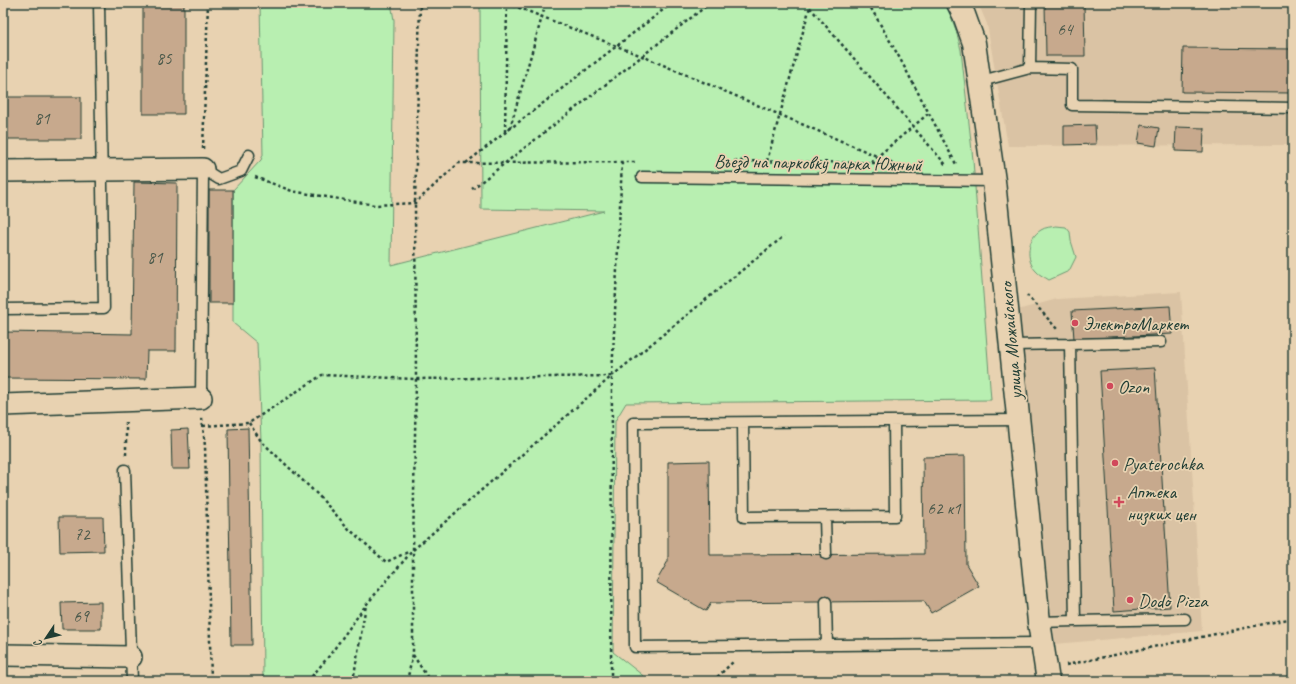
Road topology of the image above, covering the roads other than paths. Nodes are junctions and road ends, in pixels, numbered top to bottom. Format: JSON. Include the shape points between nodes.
{"nodes":[{"id":1,"x":99,"y":3,"type":"edge"},
{"id":2,"x":958,"y":3,"type":"edge"},
{"id":3,"x":1031,"y":3,"type":"edge"},
{"id":4,"x":1030,"y":68,"type":"junction"},
{"id":5,"x":980,"y":80,"type":"junction"},
{"id":6,"x":1293,"y":108,"type":"edge"},
{"id":7,"x":249,"y":155,"type":"dead end"},
{"id":8,"x":203,"y":169,"type":"junction"},
{"id":9,"x":102,"y":170,"type":"junction"},
{"id":10,"x":3,"y":171,"type":"edge"},
{"id":11,"x":642,"y":177,"type":"dead end"},
{"id":12,"x":994,"y":181,"type":"junction"},
{"id":13,"x":3,"y":310,"type":"edge"},
{"id":14,"x":1161,"y":342,"type":"dead end"},
{"id":15,"x":1070,"y":344,"type":"junction"},
{"id":16,"x":1011,"y":345,"type":"junction"},
{"id":17,"x":201,"y":398,"type":"joint"},
{"id":18,"x":3,"y":405,"type":"edge"},
{"id":19,"x":1017,"y":420,"type":"junction"},
{"id":20,"x":894,"y":421,"type":"junction"},
{"id":21,"x":743,"y":423,"type":"junction"},
{"id":22,"x":125,"y":470,"type":"road end"},
{"id":23,"x":825,"y":517,"type":"junction"},
{"id":24,"x":826,"y":554,"type":"dead end"},
{"id":25,"x":826,"y":602,"type":"dead end"},
{"id":26,"x":1185,"y":619,"type":"dead end"},
{"id":27,"x":1075,"y":621,"type":"junction"},
{"id":28,"x":1039,"y":622,"type":"junction"},
{"id":29,"x":1041,"y":643,"type":"junction"},
{"id":30,"x":827,"y":645,"type":"junction"},
{"id":31,"x":3,"y":655,"type":"edge"},
{"id":32,"x":131,"y":657,"type":"junction"},
{"id":33,"x":1056,"y":675,"type":"edge"},
{"id":34,"x":132,"y":681,"type":"edge"}],
"edges":[{"from":1,"to":9,"type":"lane"},
{"from":2,"to":5,"type":"main road","name":"улица Можайского","via":[[974,43]]},
{"from":3,"to":4,"type":"lane"},
{"from":4,"to":5,"type":"lane","via":[[989,80]]},
{"from":4,"to":6,"type":"lane","via":[[1072,69],[1072,105]]},
{"from":5,"to":12,"type":"main road","name":"улица Можайского"},
{"from":7,"to":8,"type":"lane","via":[[241,172],[219,179]]},
{"from":8,"to":9,"type":"street"},
{"from":8,"to":17,"type":"lane"},
{"from":9,"to":10,"type":"street"},
{"from":9,"to":13,"type":"lane","via":[[104,308]]},
{"from":11,"to":12,"type":"lane","name":"Въезд на парковку парка Южный"},
{"from":12,"to":16,"type":"main road","name":"улица Можайского"},
{"from":14,"to":15,"type":"lane"},
{"from":15,"to":16,"type":"lane"},
{"from":15,"to":27,"type":"lane"},
{"from":16,"to":19,"type":"main road","name":"улица Можайского"},
{"from":17,"to":18,"type":"street"},
{"from":19,"to":20,"type":"lane"},
{"from":19,"to":28,"type":"main road","name":"улица Можайского"},
{"from":20,"to":21,"type":"lane"},
{"from":20,"to":23,"type":"lane","via":[[895,516]]},
{"from":21,"to":23,"type":"lane","via":[[744,517]]},
{"from":21,"to":30,"type":"lane","via":[[633,424],[635,647]]},
{"from":22,"to":32,"type":"lane"},
{"from":23,"to":24,"type":"lane"},
{"from":25,"to":30,"type":"lane"},
{"from":26,"to":27,"type":"lane"},
{"from":27,"to":28,"type":"lane"},
{"from":28,"to":29,"type":"main road","name":"улица Можайского"},
{"from":29,"to":30,"type":"lane"},
{"from":29,"to":33,"type":"main road","name":"улица Можайского"},
{"from":31,"to":32,"type":"street"},
{"from":32,"to":34,"type":"lane"}]}
